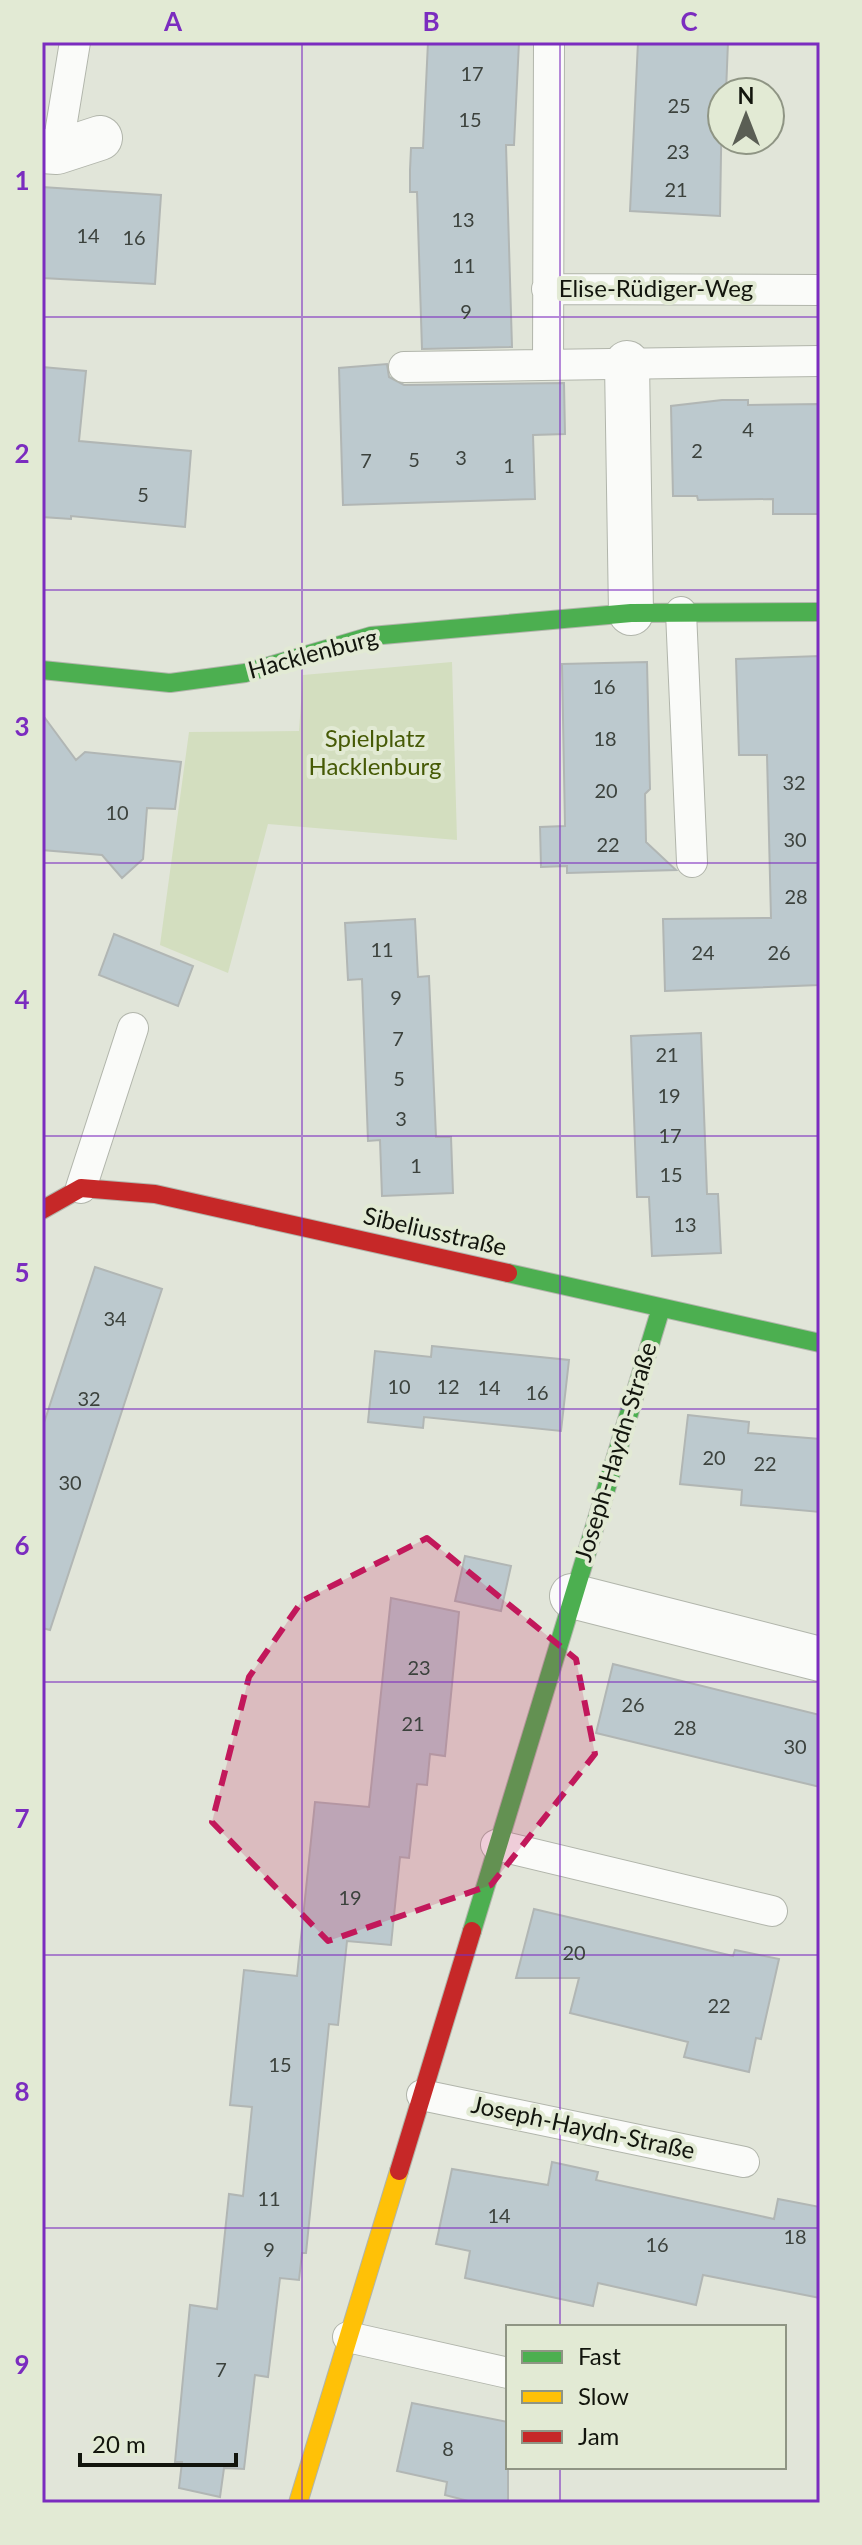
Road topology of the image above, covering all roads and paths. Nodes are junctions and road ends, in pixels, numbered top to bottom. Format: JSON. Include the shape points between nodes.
{"nodes":[{"id":1,"x":75,"y":42,"type":"edge"},
{"id":2,"x":549,"y":42,"type":"edge"},
{"id":3,"x":100,"y":138,"type":"dead end"},
{"id":4,"x":49,"y":152,"type":"edge"},
{"id":5,"x":547,"y":289,"type":"junction"},
{"id":6,"x":820,"y":290,"type":"edge"},
{"id":7,"x":820,"y":361,"type":"edge"},
{"id":8,"x":627,"y":363,"type":"junction"},
{"id":9,"x":548,"y":364,"type":"junction"},
{"id":10,"x":404,"y":367,"type":"dead end"},
{"id":11,"x":681,"y":612,"type":"junction"},
{"id":12,"x":820,"y":612,"type":"edge"},
{"id":13,"x":631,"y":613,"type":"junction"},
{"id":14,"x":42,"y":670,"type":"edge"},
{"id":15,"x":692,"y":862,"type":"dead end"},
{"id":16,"x":133,"y":1028,"type":"dead end"},
{"id":17,"x":81,"y":1188,"type":"junction"},
{"id":18,"x":42,"y":1210,"type":"edge"},
{"id":19,"x":661,"y":1308,"type":"junction"},
{"id":20,"x":820,"y":1343,"type":"edge"},
{"id":21,"x":572,"y":1596,"type":"junction"},
{"id":22,"x":820,"y":1659,"type":"edge"},
{"id":23,"x":496,"y":1845,"type":"junction"},
{"id":24,"x":772,"y":1911,"type":"dead end"},
{"id":25,"x":422,"y":2095,"type":"junction"},
{"id":26,"x":744,"y":2162,"type":"dead end"},
{"id":27,"x":348,"y":2337,"type":"junction"},
{"id":28,"x":506,"y":2373,"type":"edge"},
{"id":29,"x":298,"y":2503,"type":"edge"}],
"edges":[{"from":1,"to":4,"type":"lane"},
{"from":2,"to":5,"type":"lane","name":"Elise-Rüdiger-Weg"},
{"from":3,"to":4,"type":"street"},
{"from":5,"to":6,"type":"lane","name":"Elise-Rüdiger-Weg"},
{"from":5,"to":9,"type":"lane"},
{"from":7,"to":8,"type":"lane"},
{"from":8,"to":9,"type":"lane"},
{"from":8,"to":13,"type":"street"},
{"from":9,"to":10,"type":"lane"},
{"from":11,"to":12,"type":"street","name":"Hacklenburg"},
{"from":11,"to":13,"type":"street","name":"Hacklenburg"},
{"from":11,"to":15,"type":"lane"},
{"from":13,"to":14,"type":"street","name":"Hacklenburg","via":[[371,636],[245,673],[170,683]]},
{"from":16,"to":17,"type":"lane"},
{"from":17,"to":18,"type":"street"},
{"from":17,"to":19,"type":"street","name":"Sibeliusstraße","via":[[155,1194]]},
{"from":19,"to":20,"type":"street","name":"Sibeliusstraße"},
{"from":19,"to":21,"type":"street","name":"Joseph-Haydn-Straße"},
{"from":21,"to":22,"type":"street"},
{"from":21,"to":23,"type":"street","name":"Joseph-Haydn-Straße"},
{"from":23,"to":24,"type":"lane"},
{"from":23,"to":25,"type":"street","name":"Joseph-Haydn-Straße"},
{"from":25,"to":26,"type":"lane","name":"Joseph-Haydn-Straße"},
{"from":25,"to":27,"type":"street","name":"Joseph-Haydn-Straße"},
{"from":27,"to":28,"type":"lane"},
{"from":27,"to":29,"type":"street","name":"Joseph-Haydn-Straße"}]}
